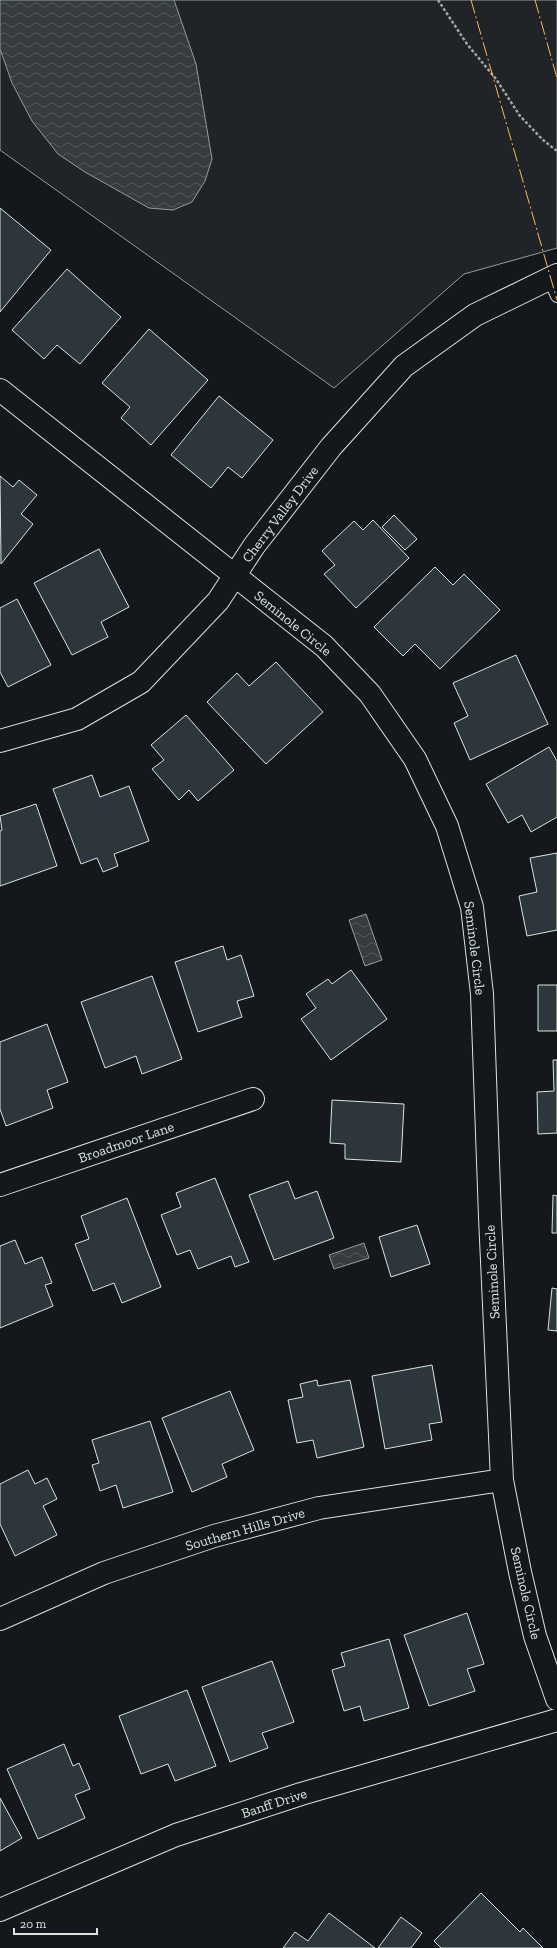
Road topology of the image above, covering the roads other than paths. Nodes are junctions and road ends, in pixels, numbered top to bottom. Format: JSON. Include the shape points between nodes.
{"nodes":[{"id":1,"x":554,"y":283,"type":"edge"},
{"id":2,"x":0,"y":390,"type":"edge"},
{"id":3,"x":234,"y":576,"type":"junction"},
{"id":4,"x":0,"y":741,"type":"edge"},
{"id":5,"x":253,"y":1099,"type":"dead end"},
{"id":6,"x":0,"y":1185,"type":"edge"},
{"id":7,"x":502,"y":1480,"type":"junction"},
{"id":8,"x":0,"y":1619,"type":"edge"},
{"id":9,"x":557,"y":1699,"type":"edge"},
{"id":10,"x":557,"y":1720,"type":"edge"},
{"id":11,"x":0,"y":1910,"type":"edge"}],
"edges":[{"from":1,"to":3,"type":"street","name":"Cherry Valley Drive","via":[[474,315],[404,366],[331,447]]},
{"from":2,"to":3,"type":"street","name":"Seminole Circle"},
{"from":3,"to":4,"type":"street","name":"Cherry Valley Drive","via":[[218,601],[141,682],[77,719]]},
{"from":3,"to":7,"type":"street","name":"Seminole Circle","via":[[324,646],[370,694],[415,759],[447,826],[472,907],[482,994]]},
{"from":5,"to":6,"type":"street","name":"Broadmoor Lane"},
{"from":7,"to":8,"type":"street","name":"Southern Hills Drive","via":[[319,1508],[214,1536],[104,1573]]},
{"from":7,"to":9,"type":"street","name":"Seminole Circle","via":[[535,1636]]},
{"from":10,"to":11,"type":"street","name":"Banff Drive","via":[[301,1794],[176,1835]]}]}
